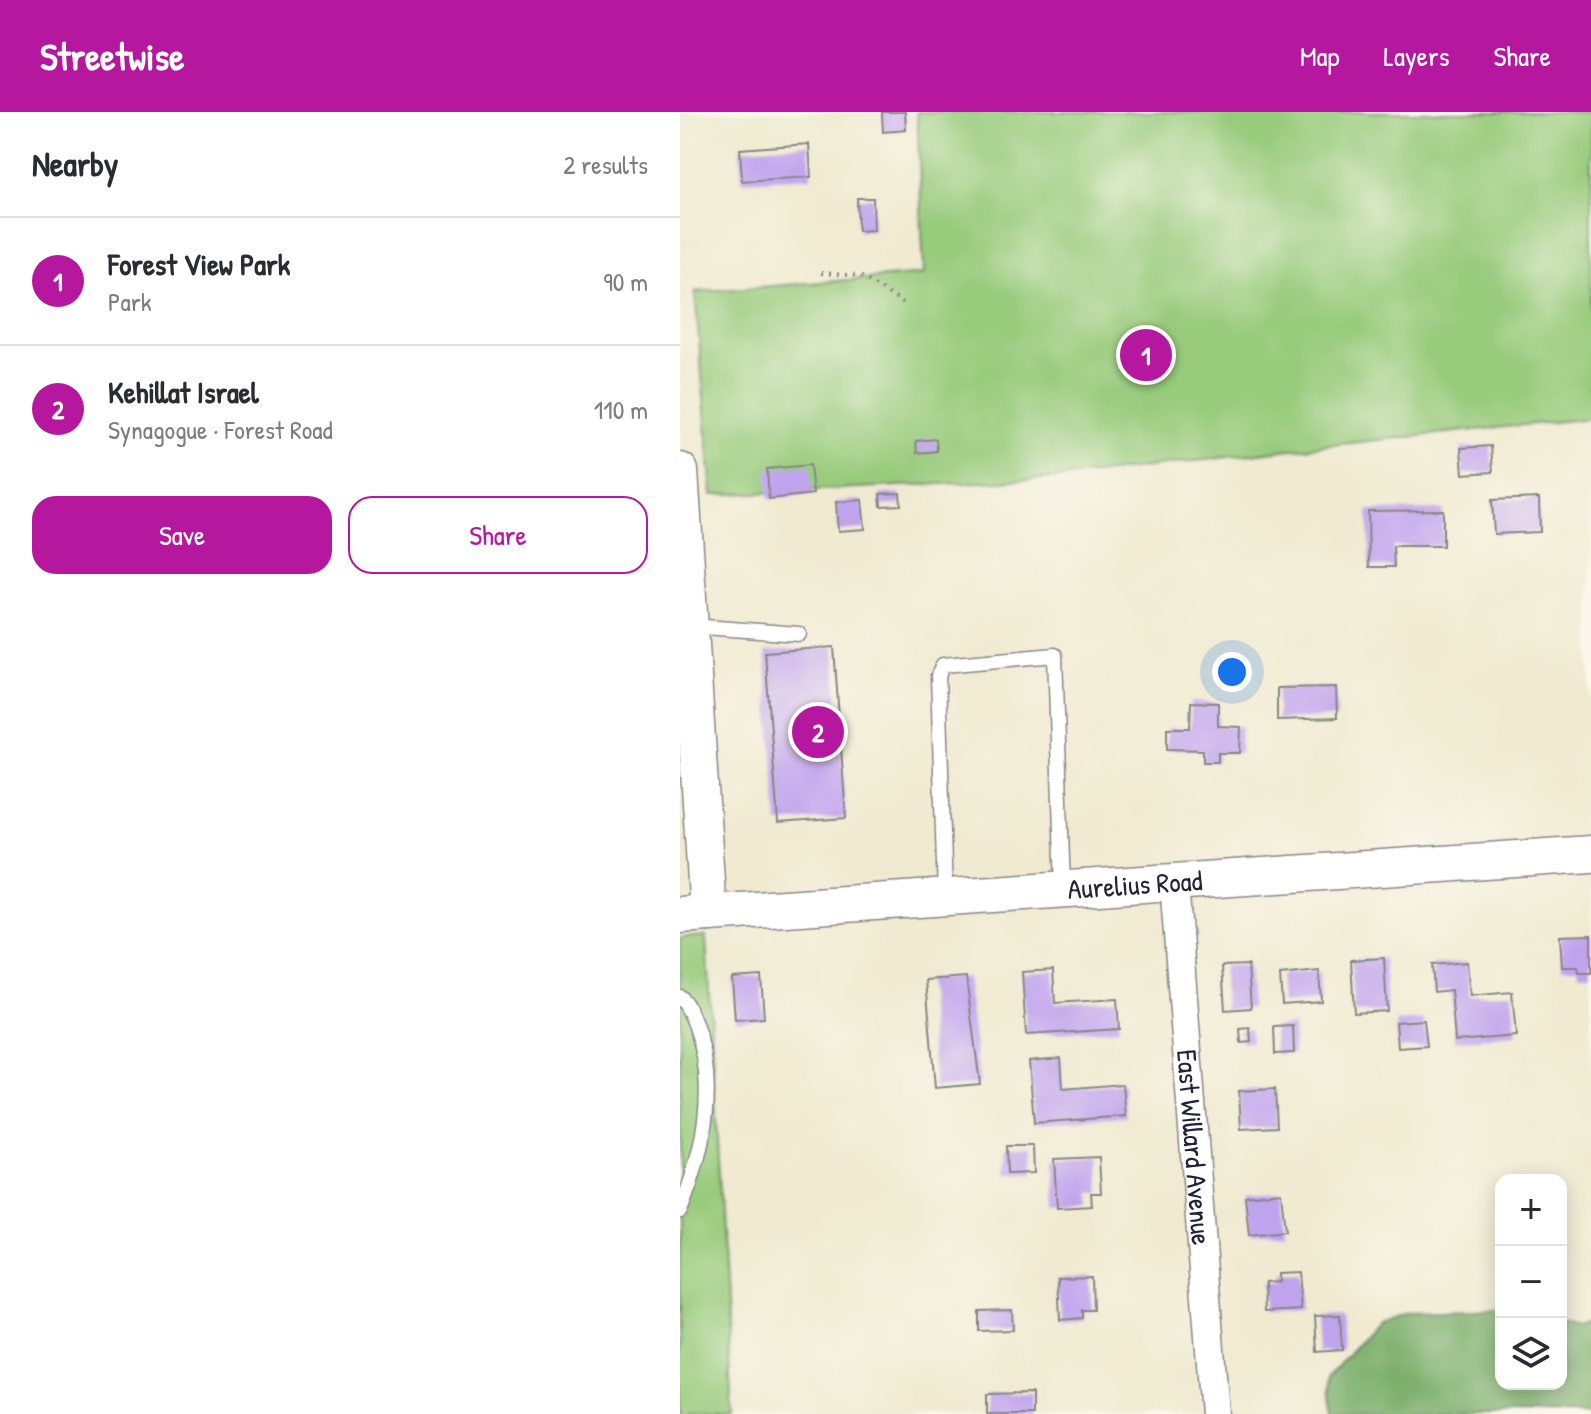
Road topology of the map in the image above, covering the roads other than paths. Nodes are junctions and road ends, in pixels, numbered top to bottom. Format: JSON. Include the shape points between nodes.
{"nodes":[{"id":1,"x":680,"y":471,"type":"edge"},
{"id":2,"x":690,"y":626,"type":"junction"},
{"id":3,"x":799,"y":634,"type":"dead end"},
{"id":4,"x":1591,"y":854,"type":"edge"},
{"id":5,"x":1174,"y":882,"type":"junction"},
{"id":6,"x":1063,"y":890,"type":"junction"},
{"id":7,"x":945,"y":897,"type":"junction"},
{"id":8,"x":694,"y":914,"type":"edge"},
{"id":9,"x":680,"y":997,"type":"edge"},
{"id":10,"x":680,"y":1211,"type":"edge"},
{"id":11,"x":1215,"y":1414,"type":"edge"}],
"edges":[{"from":1,"to":2,"type":"street"},
{"from":2,"to":3,"type":"lane"},
{"from":2,"to":8,"type":"street"},
{"from":4,"to":5,"type":"street","name":"Aurelius Road"},
{"from":5,"to":6,"type":"street","name":"Aurelius Road"},
{"from":5,"to":11,"type":"street","name":"East Willard Avenue"},
{"from":6,"to":7,"type":"street","name":"Aurelius Road"},
{"from":6,"to":7,"type":"lane","via":[[1055,655],[943,665],[938,676]]},
{"from":7,"to":8,"type":"street","name":"Aurelius Road"},
{"from":9,"to":10,"type":"lane","via":[[705,1050],[707,1107],[696,1173]]}]}
